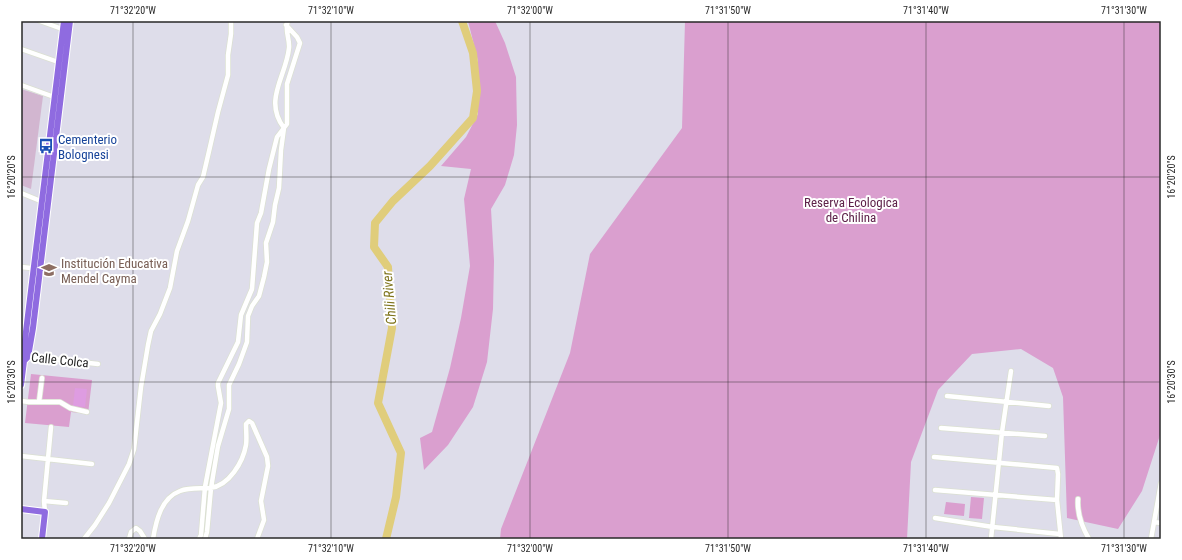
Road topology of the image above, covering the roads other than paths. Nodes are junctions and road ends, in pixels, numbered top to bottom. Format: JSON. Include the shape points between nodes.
{"nodes":[{"id":1,"x":40,"y":21,"type":"edge"},
{"id":2,"x":64,"y":21,"type":"edge"},
{"id":3,"x":70,"y":21,"type":"edge"},
{"id":4,"x":231,"y":21,"type":"edge"},
{"id":5,"x":287,"y":23,"type":"edge"},
{"id":6,"x":66,"y":30,"type":"junction"},
{"id":7,"x":21,"y":49,"type":"edge"},
{"id":8,"x":62,"y":63,"type":"junction"},
{"id":9,"x":21,"y":85,"type":"edge"},
{"id":10,"x":57,"y":98,"type":"junction"},
{"id":11,"x":284,"y":128,"type":"junction"},
{"id":12,"x":21,"y":193,"type":"edge"},
{"id":13,"x":45,"y":202,"type":"junction"},
{"id":14,"x":21,"y":267,"type":"edge"},
{"id":15,"x":38,"y":268,"type":"junction"},
{"id":16,"x":27,"y":327,"type":"edge"},
{"id":17,"x":24,"y":359,"type":"edge"},
{"id":18,"x":98,"y":364,"type":"dead end"},
{"id":19,"x":1011,"y":370,"type":"dead end"},
{"id":20,"x":42,"y":378,"type":"dead end"},
{"id":21,"x":21,"y":385,"type":"edge"},
{"id":22,"x":948,"y":396,"type":"dead end"},
{"id":23,"x":21,"y":401,"type":"edge"},
{"id":24,"x":39,"y":402,"type":"junction"},
{"id":25,"x":1007,"y":402,"type":"junction"},
{"id":26,"x":1049,"y":406,"type":"dead end"},
{"id":27,"x":87,"y":412,"type":"dead end"},
{"id":28,"x":51,"y":427,"type":"dead end"},
{"id":29,"x":940,"y":428,"type":"dead end"},
{"id":30,"x":1002,"y":432,"type":"junction"},
{"id":31,"x":1045,"y":436,"type":"dead end"},
{"id":32,"x":21,"y":456,"type":"edge"},
{"id":33,"x":934,"y":457,"type":"dead end"},
{"id":34,"x":48,"y":459,"type":"junction"},
{"id":35,"x":999,"y":463,"type":"junction"},
{"id":36,"x":92,"y":464,"type":"dead end"},
{"id":37,"x":1161,"y":483,"type":"edge"},
{"id":38,"x":208,"y":487,"type":"junction"},
{"id":39,"x":935,"y":490,"type":"dead end"},
{"id":40,"x":1160,"y":491,"type":"edge"},
{"id":41,"x":996,"y":495,"type":"junction"},
{"id":42,"x":1078,"y":499,"type":"dead end"},
{"id":43,"x":1057,"y":500,"type":"junction"},
{"id":44,"x":44,"y":501,"type":"junction"},
{"id":45,"x":66,"y":503,"type":"dead end"},
{"id":46,"x":21,"y":509,"type":"edge"},
{"id":47,"x":45,"y":512,"type":"junction"},
{"id":48,"x":935,"y":518,"type":"dead end"},
{"id":49,"x":1154,"y":522,"type":"junction"},
{"id":50,"x":1161,"y":523,"type":"edge"},
{"id":51,"x":993,"y":527,"type":"junction"},
{"id":52,"x":92,"y":530,"type":"junction"},
{"id":53,"x":1060,"y":536,"type":"edge"},
{"id":54,"x":42,"y":539,"type":"edge"},
{"id":55,"x":84,"y":539,"type":"edge"},
{"id":56,"x":88,"y":539,"type":"edge"},
{"id":57,"x":129,"y":539,"type":"edge"},
{"id":58,"x":145,"y":539,"type":"edge"},
{"id":59,"x":153,"y":539,"type":"edge"},
{"id":60,"x":199,"y":539,"type":"edge"},
{"id":61,"x":205,"y":539,"type":"edge"},
{"id":62,"x":257,"y":539,"type":"edge"},
{"id":63,"x":991,"y":539,"type":"edge"},
{"id":64,"x":1089,"y":539,"type":"edge"},
{"id":65,"x":1152,"y":539,"type":"edge"}],
"edges":[{"from":1,"to":6,"type":"street"},
{"from":2,"to":6,"type":"main road"},
{"from":3,"to":6,"type":"main road"},
{"from":4,"to":52,"type":"street","via":[[228,75],[203,177],[198,185],[177,251],[170,288],[151,331],[134,449],[109,503]]},
{"from":5,"to":11,"type":"street","via":[[289,50],[278,86],[276,108],[278,119]]},
{"from":5,"to":11,"type":"street","via":[[300,43],[287,84],[287,124]]},
{"from":6,"to":8,"type":"main road"},
{"from":7,"to":8,"type":"street"},
{"from":8,"to":10,"type":"main road"},
{"from":9,"to":10,"type":"street"},
{"from":10,"to":13,"type":"main road"},
{"from":11,"to":38,"type":"street","via":[[280,188],[266,243],[267,262],[263,281],[259,296],[248,316],[246,346],[230,382],[229,409]]},
{"from":11,"to":38,"type":"street","via":[[277,137],[257,223],[253,284],[241,315],[238,342],[218,383],[221,403]]},
{"from":12,"to":13,"type":"street"},
{"from":13,"to":15,"type":"main road"},
{"from":14,"to":15,"type":"street"},
{"from":15,"to":16,"type":"main road"},
{"from":16,"to":17,"type":"main road"},
{"from":17,"to":18,"type":"street","name":"Calle Colca"},
{"from":17,"to":21,"type":"main road"},
{"from":19,"to":25,"type":"street"},
{"from":20,"to":24,"type":"street"},
{"from":22,"to":25,"type":"street"},
{"from":23,"to":24,"type":"street"},
{"from":24,"to":27,"type":"street","via":[[60,402],[70,408]]},
{"from":25,"to":26,"type":"street"},
{"from":25,"to":30,"type":"street"},
{"from":28,"to":34,"type":"street"},
{"from":29,"to":30,"type":"street"},
{"from":30,"to":31,"type":"street"},
{"from":30,"to":35,"type":"street"},
{"from":32,"to":34,"type":"street"},
{"from":33,"to":35,"type":"street"},
{"from":34,"to":36,"type":"street"},
{"from":34,"to":44,"type":"street"},
{"from":35,"to":41,"type":"street"},
{"from":35,"to":43,"type":"street","via":[[1057,468]]},
{"from":37,"to":40,"type":"street"},
{"from":38,"to":59,"type":"street","via":[[181,490],[168,499],[161,508]]},
{"from":38,"to":60,"type":"street"},
{"from":38,"to":61,"type":"street","via":[[209,513]]},
{"from":38,"to":62,"type":"street","via":[[217,486],[225,481],[240,463],[246,444],[246,424],[248,421],[252,422],[267,457],[268,466],[261,501],[264,520]]},
{"from":39,"to":41,"type":"street"},
{"from":40,"to":49,"type":"street"},
{"from":41,"to":43,"type":"street"},
{"from":41,"to":51,"type":"street"},
{"from":42,"to":64,"type":"street","via":[[1077,510]]},
{"from":43,"to":53,"type":"street"},
{"from":44,"to":45,"type":"street"},
{"from":44,"to":47,"type":"street"},
{"from":46,"to":47,"type":"main road"},
{"from":47,"to":54,"type":"main road"},
{"from":48,"to":51,"type":"street"},
{"from":49,"to":50,"type":"street"},
{"from":49,"to":65,"type":"street"},
{"from":51,"to":53,"type":"street"},
{"from":51,"to":63,"type":"street"},
{"from":52,"to":55,"type":"street"},
{"from":52,"to":56,"type":"street"},
{"from":57,"to":58,"type":"street","via":[[131,532],[136,528]]}]}
